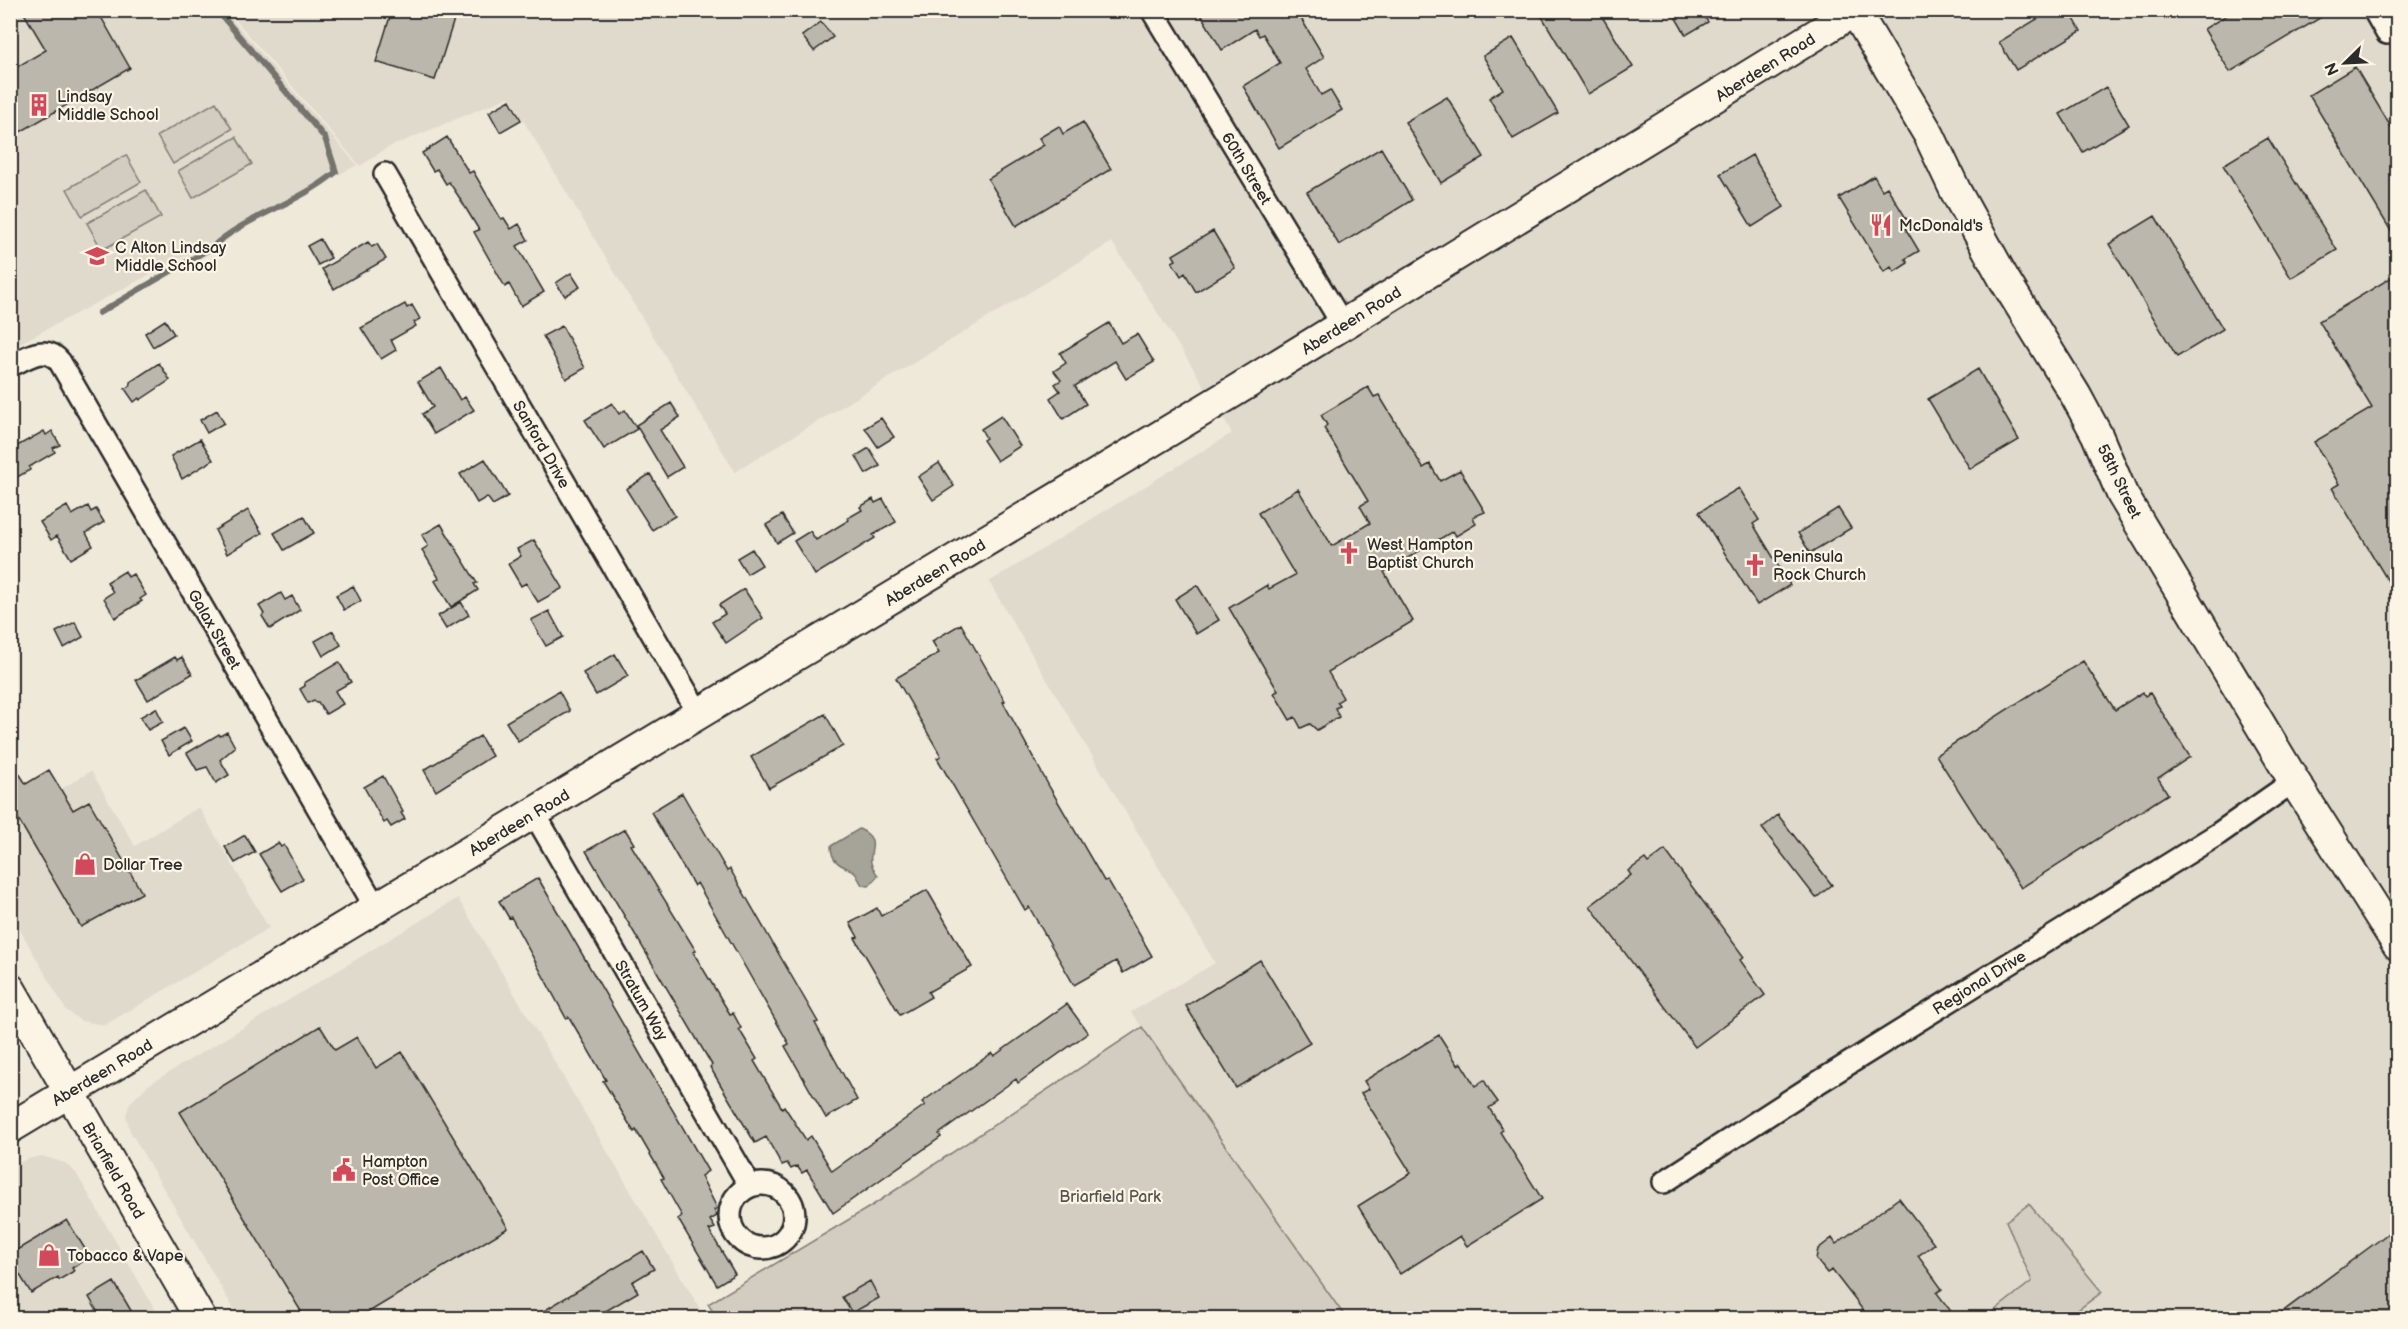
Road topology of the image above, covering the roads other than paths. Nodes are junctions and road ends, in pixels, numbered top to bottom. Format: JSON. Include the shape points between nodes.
{"nodes":[{"id":1,"x":1152,"y":10,"type":"edge"},
{"id":2,"x":2374,"y":10,"type":"edge"},
{"id":3,"x":1855,"y":11,"type":"edge"},
{"id":4,"x":2387,"y":33,"type":"dead end"},
{"id":5,"x":385,"y":174,"type":"dead end"},
{"id":6,"x":1343,"y":325,"type":"junction"},
{"id":7,"x":10,"y":366,"type":"edge"},
{"id":8,"x":699,"y":714,"type":"junction"},
{"id":9,"x":2294,"y":781,"type":"junction"},
{"id":10,"x":534,"y":813,"type":"junction"},
{"id":11,"x":376,"y":908,"type":"junction"},
{"id":12,"x":2397,"y":945,"type":"edge"},
{"id":13,"x":10,"y":990,"type":"edge"},
{"id":14,"x":69,"y":1092,"type":"junction"},
{"id":15,"x":10,"y":1128,"type":"edge"},
{"id":16,"x":1664,"y":1182,"type":"dead end"},
{"id":17,"x":750,"y":1186,"type":"dead end"},
{"id":18,"x":200,"y":1318,"type":"edge"}],
"edges":[{"from":1,"to":6,"type":"street","name":"60th Street"},
{"from":2,"to":4,"type":"street"},
{"from":3,"to":6,"type":"main road","name":"Aberdeen Road"},
{"from":3,"to":9,"type":"main road","name":"58th Street","via":[[1929,135],[2004,279],[2076,396],[2122,494]]},
{"from":5,"to":8,"type":"street","name":"Sanford Drive"},
{"from":6,"to":8,"type":"main road","name":"Aberdeen Road"},
{"from":7,"to":11,"type":"street","name":"Galax Street","via":[[37,353],[56,357]]},
{"from":8,"to":10,"type":"main road","name":"Aberdeen Road"},
{"from":9,"to":12,"type":"main road","name":"58th Street"},
{"from":9,"to":16,"type":"street","name":"Regional Drive","via":[[2218,834],[1819,1081]]},
{"from":10,"to":11,"type":"main road","name":"Aberdeen Road"},
{"from":10,"to":17,"type":"street","name":"Stratum Way"},
{"from":11,"to":14,"type":"main road","name":"Aberdeen Road"},
{"from":13,"to":14,"type":"main road","name":"Briarfield Road"},
{"from":14,"to":15,"type":"main road","name":"Aberdeen Road"},
{"from":14,"to":18,"type":"main road","name":"Briarfield Road"}]}
